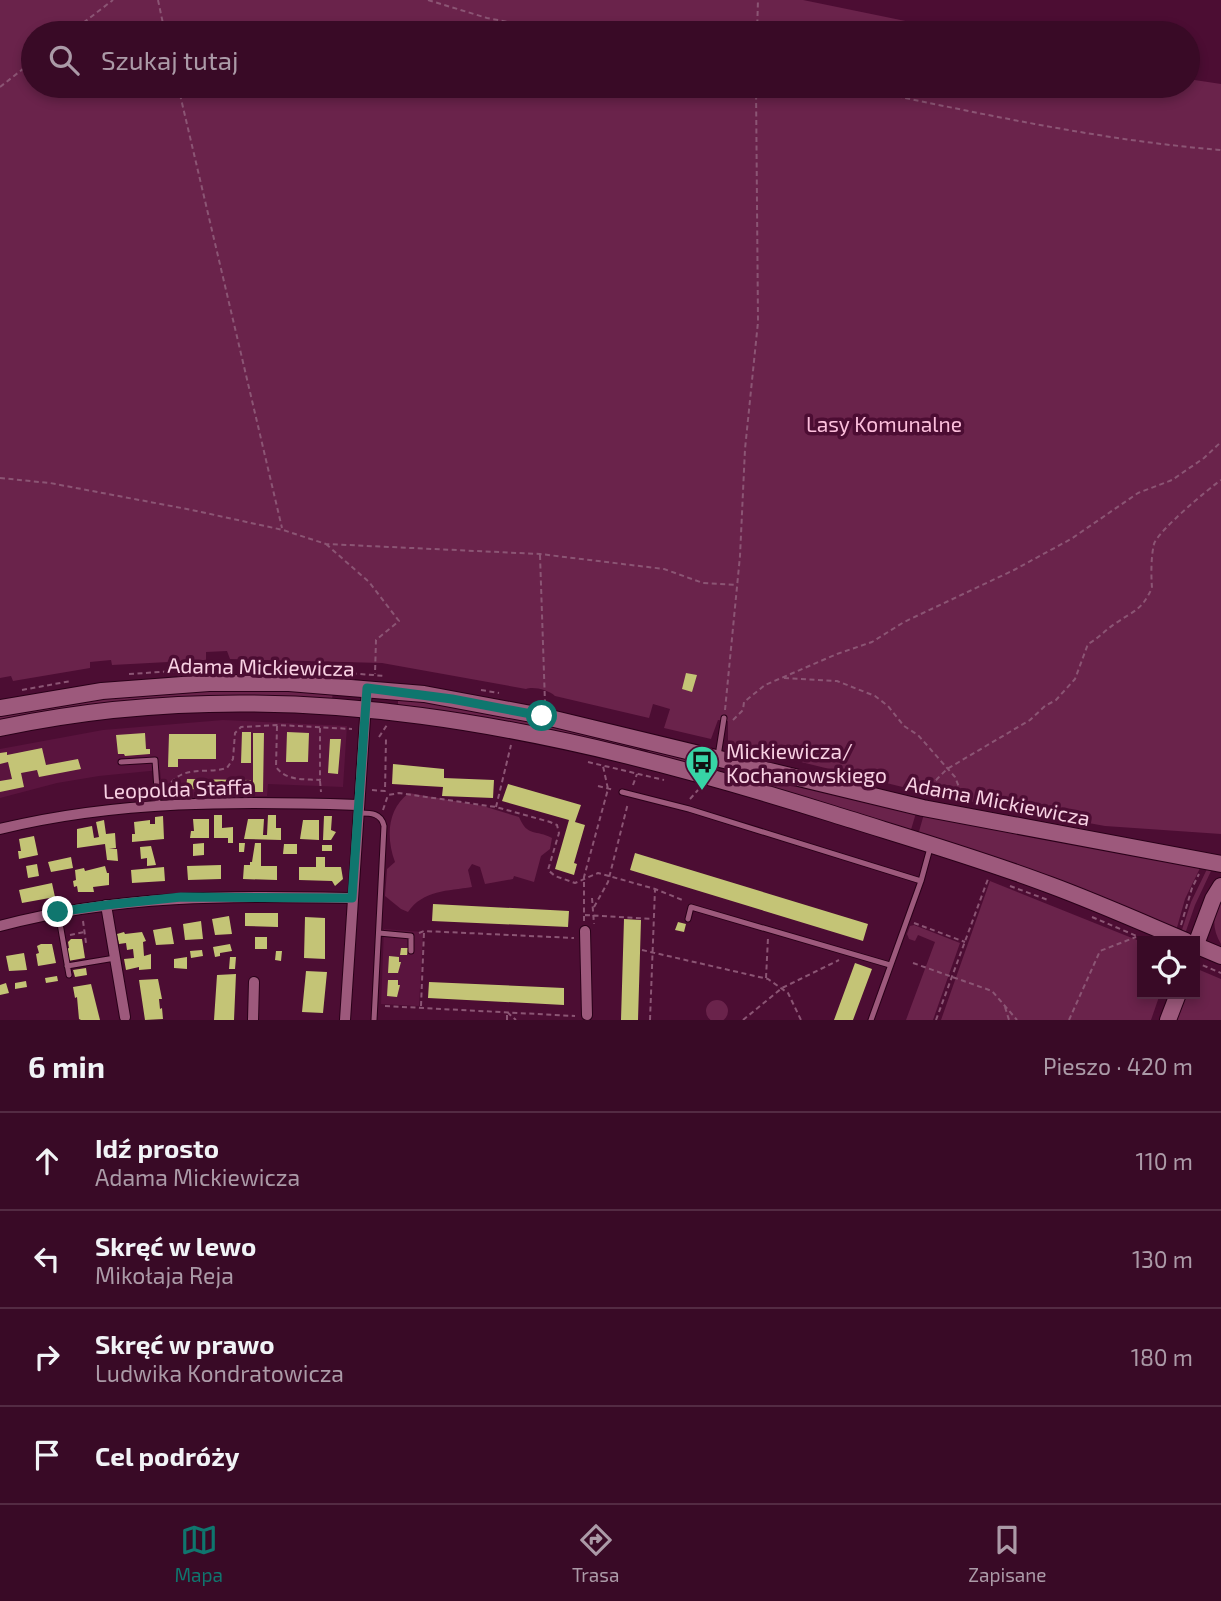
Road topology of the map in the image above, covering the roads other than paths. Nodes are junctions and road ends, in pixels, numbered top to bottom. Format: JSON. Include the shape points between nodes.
{"nodes":[{"id":1,"x":371,"y":681,"type":"junction"},
{"id":2,"x":0,"y":708,"type":"edge"},
{"id":3,"x":365,"y":708,"type":"junction"},
{"id":4,"x":724,"y":718,"type":"road end"},
{"id":5,"x":0,"y":728,"type":"edge"},
{"id":6,"x":722,"y":760,"type":"junction"},
{"id":7,"x":121,"y":762,"type":"dead end"},
{"id":8,"x":721,"y":780,"type":"junction"},
{"id":9,"x":622,"y":792,"type":"road end"},
{"id":10,"x":161,"y":804,"type":"junction"},
{"id":11,"x":358,"y":809,"type":"junction"},
{"id":12,"x":0,"y":828,"type":"edge"},
{"id":13,"x":931,"y":845,"type":"junction"},
{"id":14,"x":1214,"y":863,"type":"edge"},
{"id":15,"x":921,"y":881,"type":"junction"},
{"id":16,"x":1221,"y":886,"type":"edge"},
{"id":17,"x":352,"y":898,"type":"junction"},
{"id":18,"x":106,"y":905,"type":"junction"},
{"id":19,"x":58,"y":912,"type":"junction"},
{"id":20,"x":688,"y":919,"type":"dead end"},
{"id":21,"x":0,"y":926,"type":"edge"},
{"id":22,"x":379,"y":933,"type":"junction"},
{"id":23,"x":585,"y":935,"type":"road end"},
{"id":24,"x":1156,"y":936,"type":"edge"},
{"id":25,"x":1199,"y":936,"type":"edge"},
{"id":26,"x":1200,"y":948,"type":"edge"},
{"id":27,"x":411,"y":951,"type":"dead end"},
{"id":28,"x":1221,"y":956,"type":"edge"},
{"id":29,"x":115,"y":958,"type":"junction"},
{"id":30,"x":890,"y":965,"type":"junction"},
{"id":31,"x":67,"y":966,"type":"junction"},
{"id":32,"x":68,"y":975,"type":"dead end"},
{"id":33,"x":254,"y":982,"type":"dead end"},
{"id":34,"x":1175,"y":999,"type":"edge"},
{"id":35,"x":587,"y":1015,"type":"road end"},
{"id":36,"x":124,"y":1017,"type":"dead end"},
{"id":37,"x":253,"y":1020,"type":"edge"},
{"id":38,"x":345,"y":1020,"type":"edge"},
{"id":39,"x":374,"y":1020,"type":"edge"},
{"id":40,"x":871,"y":1020,"type":"edge"},
{"id":41,"x":1168,"y":1020,"type":"edge"}],
"edges":[{"from":1,"to":2,"type":"street","name":"Adama Mickiewicza","via":[[172,684]]},
{"from":1,"to":3,"type":"street"},
{"from":1,"to":6,"type":"street","name":"Adama Mickiewicza"},
{"from":3,"to":5,"type":"street","name":"Adama Mickiewicza","via":[[179,704],[100,711]]},
{"from":3,"to":8,"type":"street","name":"Adama Mickiewicza","via":[[514,731]]},
{"from":3,"to":11,"type":"street"},
{"from":4,"to":6,"type":"lane"},
{"from":6,"to":8,"type":"street"},
{"from":6,"to":14,"type":"street","name":"Adama Mickiewicza","via":[[923,808]]},
{"from":7,"to":10,"type":"lane","via":[[155,760]]},
{"from":8,"to":13,"type":"street","name":"Adama Mickiewicza"},
{"from":9,"to":15,"type":"lane"},
{"from":10,"to":11,"type":"street","name":"Leopolda Staffa","via":[[321,804]]},
{"from":10,"to":12,"type":"street","name":"Leopolda Staffa"},
{"from":11,"to":17,"type":"street"},
{"from":11,"to":22,"type":"lane","via":[[380,817],[384,825]]},
{"from":13,"to":15,"type":"lane"},
{"from":13,"to":24,"type":"street","name":"Adama Mickiewicza","via":[[1051,885],[1141,933]]},
{"from":15,"to":30,"type":"lane"},
{"from":16,"to":25,"type":"street"},
{"from":17,"to":18,"type":"street","via":[[199,897]]},
{"from":17,"to":38,"type":"street"},
{"from":18,"to":19,"type":"street"},
{"from":18,"to":29,"type":"street"},
{"from":19,"to":21,"type":"street"},
{"from":19,"to":31,"type":"lane"},
{"from":20,"to":30,"type":"lane","via":[[691,907]]},
{"from":22,"to":27,"type":"lane","via":[[411,936]]},
{"from":22,"to":39,"type":"lane"},
{"from":23,"to":35,"type":"street"},
{"from":26,"to":28,"type":"street"},
{"from":29,"to":31,"type":"lane"},
{"from":29,"to":36,"type":"street"},
{"from":30,"to":40,"type":"lane"},
{"from":31,"to":32,"type":"lane"},
{"from":33,"to":37,"type":"street"},
{"from":34,"to":41,"type":"street"}]}
